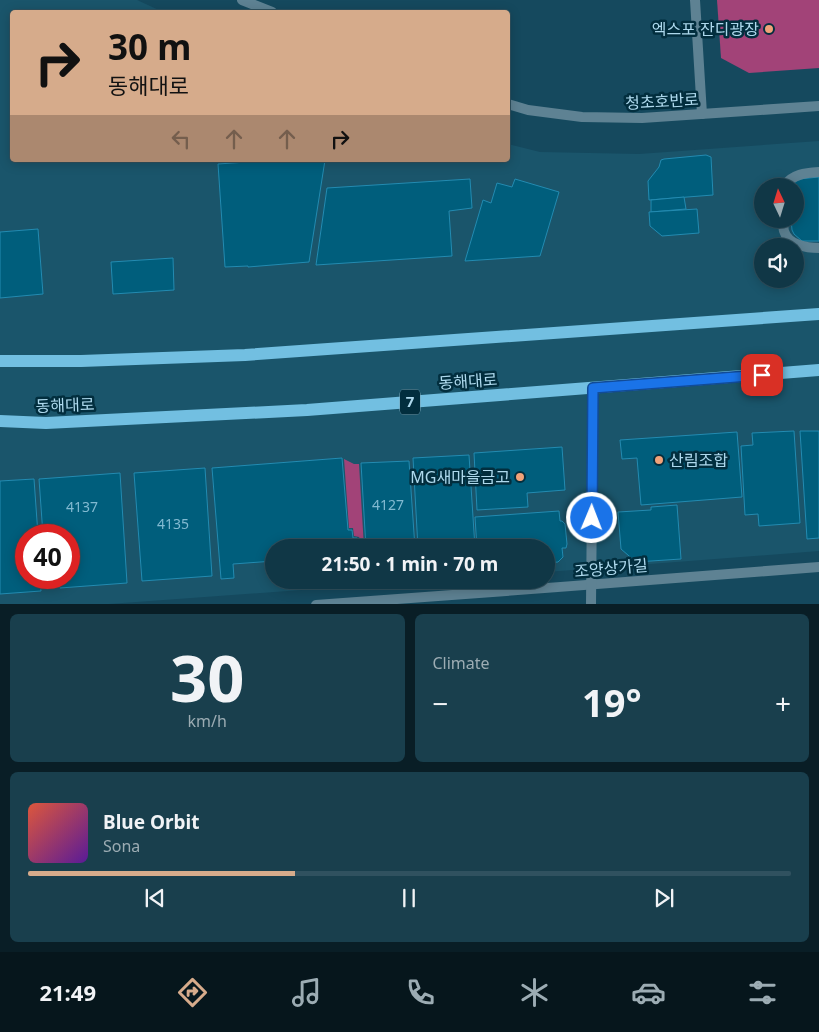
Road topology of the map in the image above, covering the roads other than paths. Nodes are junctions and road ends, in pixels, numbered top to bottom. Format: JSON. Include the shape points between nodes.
{"nodes":[{"id":1,"x":242,"y":0,"type":"edge"},
{"id":2,"x":695,"y":0,"type":"edge"},
{"id":3,"x":267,"y":10,"type":"edge"},
{"id":4,"x":510,"y":105,"type":"edge"},
{"id":5,"x":819,"y":106,"type":"edge"},
{"id":6,"x":702,"y":114,"type":"junction"},
{"id":7,"x":819,"y":172,"type":"edge"},
{"id":8,"x":792,"y":178,"type":"edge"},
{"id":9,"x":784,"y":228,"type":"edge"},
{"id":10,"x":819,"y":248,"type":"edge"},
{"id":11,"x":819,"y":314,"type":"edge"},
{"id":12,"x":0,"y":361,"type":"edge"},
{"id":13,"x":819,"y":370,"type":"edge"},
{"id":14,"x":593,"y":388,"type":"junction"},
{"id":15,"x":0,"y":422,"type":"edge"},
{"id":16,"x":819,"y":567,"type":"edge"},
{"id":17,"x":592,"y":585,"type":"junction"},
{"id":18,"x":316,"y":604,"type":"edge"},
{"id":19,"x":591,"y":604,"type":"edge"}],
"edges":[{"from":1,"to":3,"type":"street"},
{"from":2,"to":6,"type":"street"},
{"from":4,"to":6,"type":"street","name":"청초호반로","via":[[582,117]]},
{"from":5,"to":6,"type":"street","name":"청초호반로"},
{"from":7,"to":8,"type":"street"},
{"from":9,"to":10,"type":"street","via":[[795,243],[805,248]]},
{"from":11,"to":12,"type":"main road","via":[[244,355]]},
{"from":13,"to":14,"type":"main road","name":"동해대로","number":"7"},
{"from":14,"to":15,"type":"main road","name":"동해대로","number":"7","via":[[307,410],[46,423]]},
{"from":14,"to":17,"type":"street"},
{"from":16,"to":17,"type":"street","name":"조양상가길"},
{"from":17,"to":18,"type":"street","name":"조양상가길"},
{"from":17,"to":19,"type":"street"}]}
